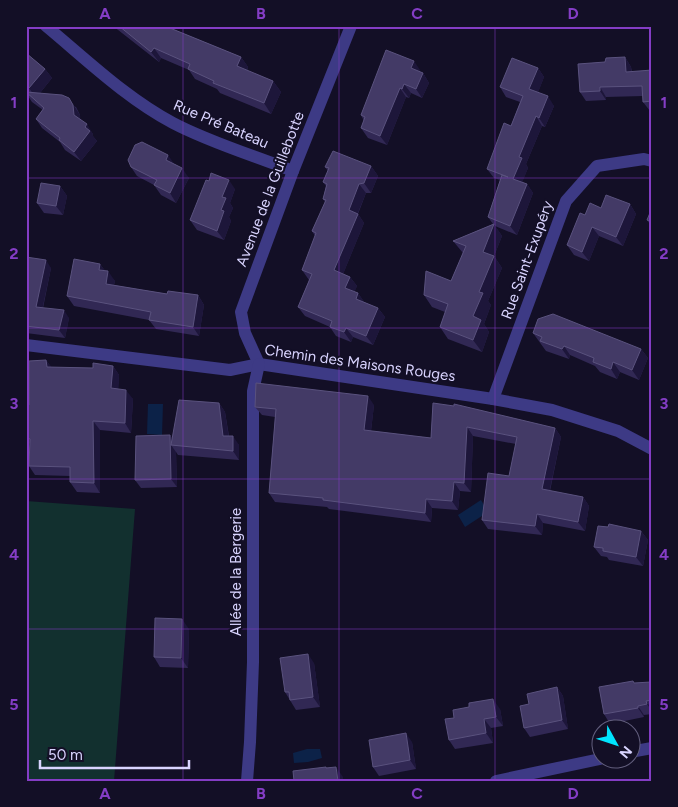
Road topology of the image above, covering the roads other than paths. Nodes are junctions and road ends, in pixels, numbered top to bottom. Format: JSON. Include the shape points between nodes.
{"nodes":[{"id":1,"x":46,"y":26,"type":"edge"},
{"id":2,"x":351,"y":26,"type":"edge"},
{"id":3,"x":652,"y":161,"type":"edge"},
{"id":4,"x":293,"y":171,"type":"junction"},
{"id":5,"x":26,"y":345,"type":"edge"},
{"id":6,"x":259,"y":364,"type":"junction"},
{"id":7,"x":493,"y":399,"type":"junction"},
{"id":8,"x":652,"y":449,"type":"edge"},
{"id":9,"x":590,"y":761,"type":"edge"},
{"id":10,"x":247,"y":781,"type":"edge"},
{"id":11,"x":496,"y":781,"type":"edge"}],
"edges":[{"from":1,"to":4,"type":"street","name":"Rue Pré Bateau","via":[[139,102],[167,119]]},
{"from":2,"to":4,"type":"street","name":"Avenue de la Guillebotte"},
{"from":3,"to":7,"type":"street","name":"Rue Saint-Exupéry","via":[[644,159],[597,166],[566,201]]},
{"from":4,"to":6,"type":"street","name":"Avenue de la Guillebotte","via":[[240,312],[245,333]]},
{"from":5,"to":6,"type":"street","name":"Chemin des Maisons Rouges","via":[[230,370]]},
{"from":6,"to":7,"type":"street","name":"Chemin des Maisons Rouges"},
{"from":6,"to":10,"type":"street","name":"Allée de la Bergerie","via":[[253,391],[253,662]]},
{"from":7,"to":8,"type":"street","name":"Chemin des Maisons Rouges","via":[[552,410],[618,431]]},
{"from":9,"to":11,"type":"street"}]}
